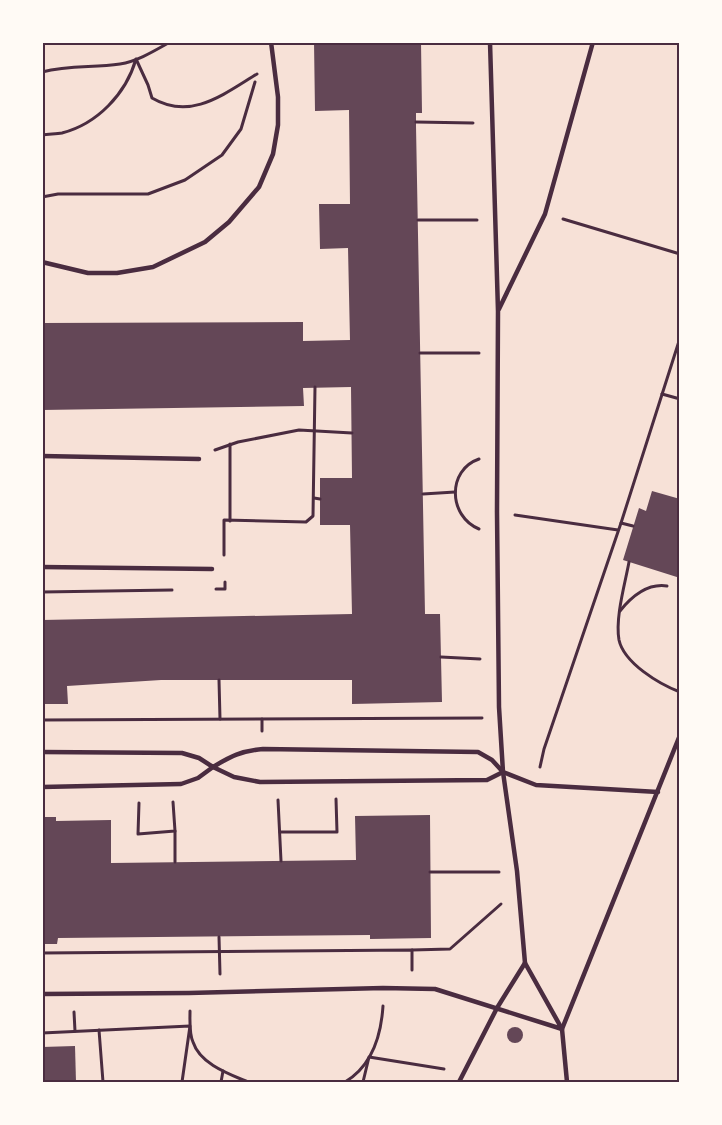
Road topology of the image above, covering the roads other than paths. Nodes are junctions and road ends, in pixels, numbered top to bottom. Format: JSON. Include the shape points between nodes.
{"nodes":[{"id":1,"x":271,"y":42,"type":"edge"},
{"id":2,"x":490,"y":42,"type":"edge"},
{"id":3,"x":593,"y":42,"type":"edge"},
{"id":4,"x":42,"y":262,"type":"edge"},
{"id":5,"x":498,"y":311,"type":"junction"},
{"id":6,"x":42,"y":456,"type":"edge"},
{"id":7,"x":199,"y":459,"type":"road end"},
{"id":8,"x":42,"y":567,"type":"edge"},
{"id":9,"x":212,"y":569,"type":"dead end"},
{"id":10,"x":680,"y":735,"type":"edge"},
{"id":11,"x":42,"y":752,"type":"edge"},
{"id":12,"x":213,"y":767,"type":"junction"},
{"id":13,"x":503,"y":772,"type":"junction"},
{"id":14,"x":42,"y":786,"type":"edge"},
{"id":15,"x":658,"y":792,"type":"junction"},
{"id":16,"x":525,"y":963,"type":"junction"},
{"id":17,"x":42,"y":994,"type":"edge"},
{"id":18,"x":496,"y":1008,"type":"junction"},
{"id":19,"x":562,"y":1029,"type":"junction"},
{"id":20,"x":460,"y":1082,"type":"edge"},
{"id":21,"x":567,"y":1082,"type":"edge"}],
"edges":[{"from":1,"to":4,"type":"street","via":[[278,97],[273,154],[259,187],[229,222],[205,242],[153,267],[116,273],[88,273]]},
{"from":2,"to":5,"type":"street"},
{"from":3,"to":5,"type":"street","via":[[545,214]]},
{"from":5,"to":13,"type":"street","via":[[498,659]]},
{"from":6,"to":7,"type":"street"},
{"from":8,"to":9,"type":"street"},
{"from":10,"to":15,"type":"street"},
{"from":11,"to":12,"type":"street","via":[[182,753]]},
{"from":12,"to":13,"type":"street","via":[[234,778],[277,782],[487,780]]},
{"from":12,"to":13,"type":"street","via":[[232,755],[263,749],[478,752]]},
{"from":12,"to":14,"type":"street","via":[[198,778],[181,784]]},
{"from":13,"to":15,"type":"street","via":[[536,785]]},
{"from":13,"to":16,"type":"street","via":[[517,871]]},
{"from":15,"to":19,"type":"street"},
{"from":16,"to":18,"type":"street"},
{"from":16,"to":19,"type":"street"},
{"from":17,"to":18,"type":"street","via":[[435,989]]},
{"from":18,"to":19,"type":"street"},
{"from":18,"to":20,"type":"street"},
{"from":19,"to":21,"type":"street"}]}
